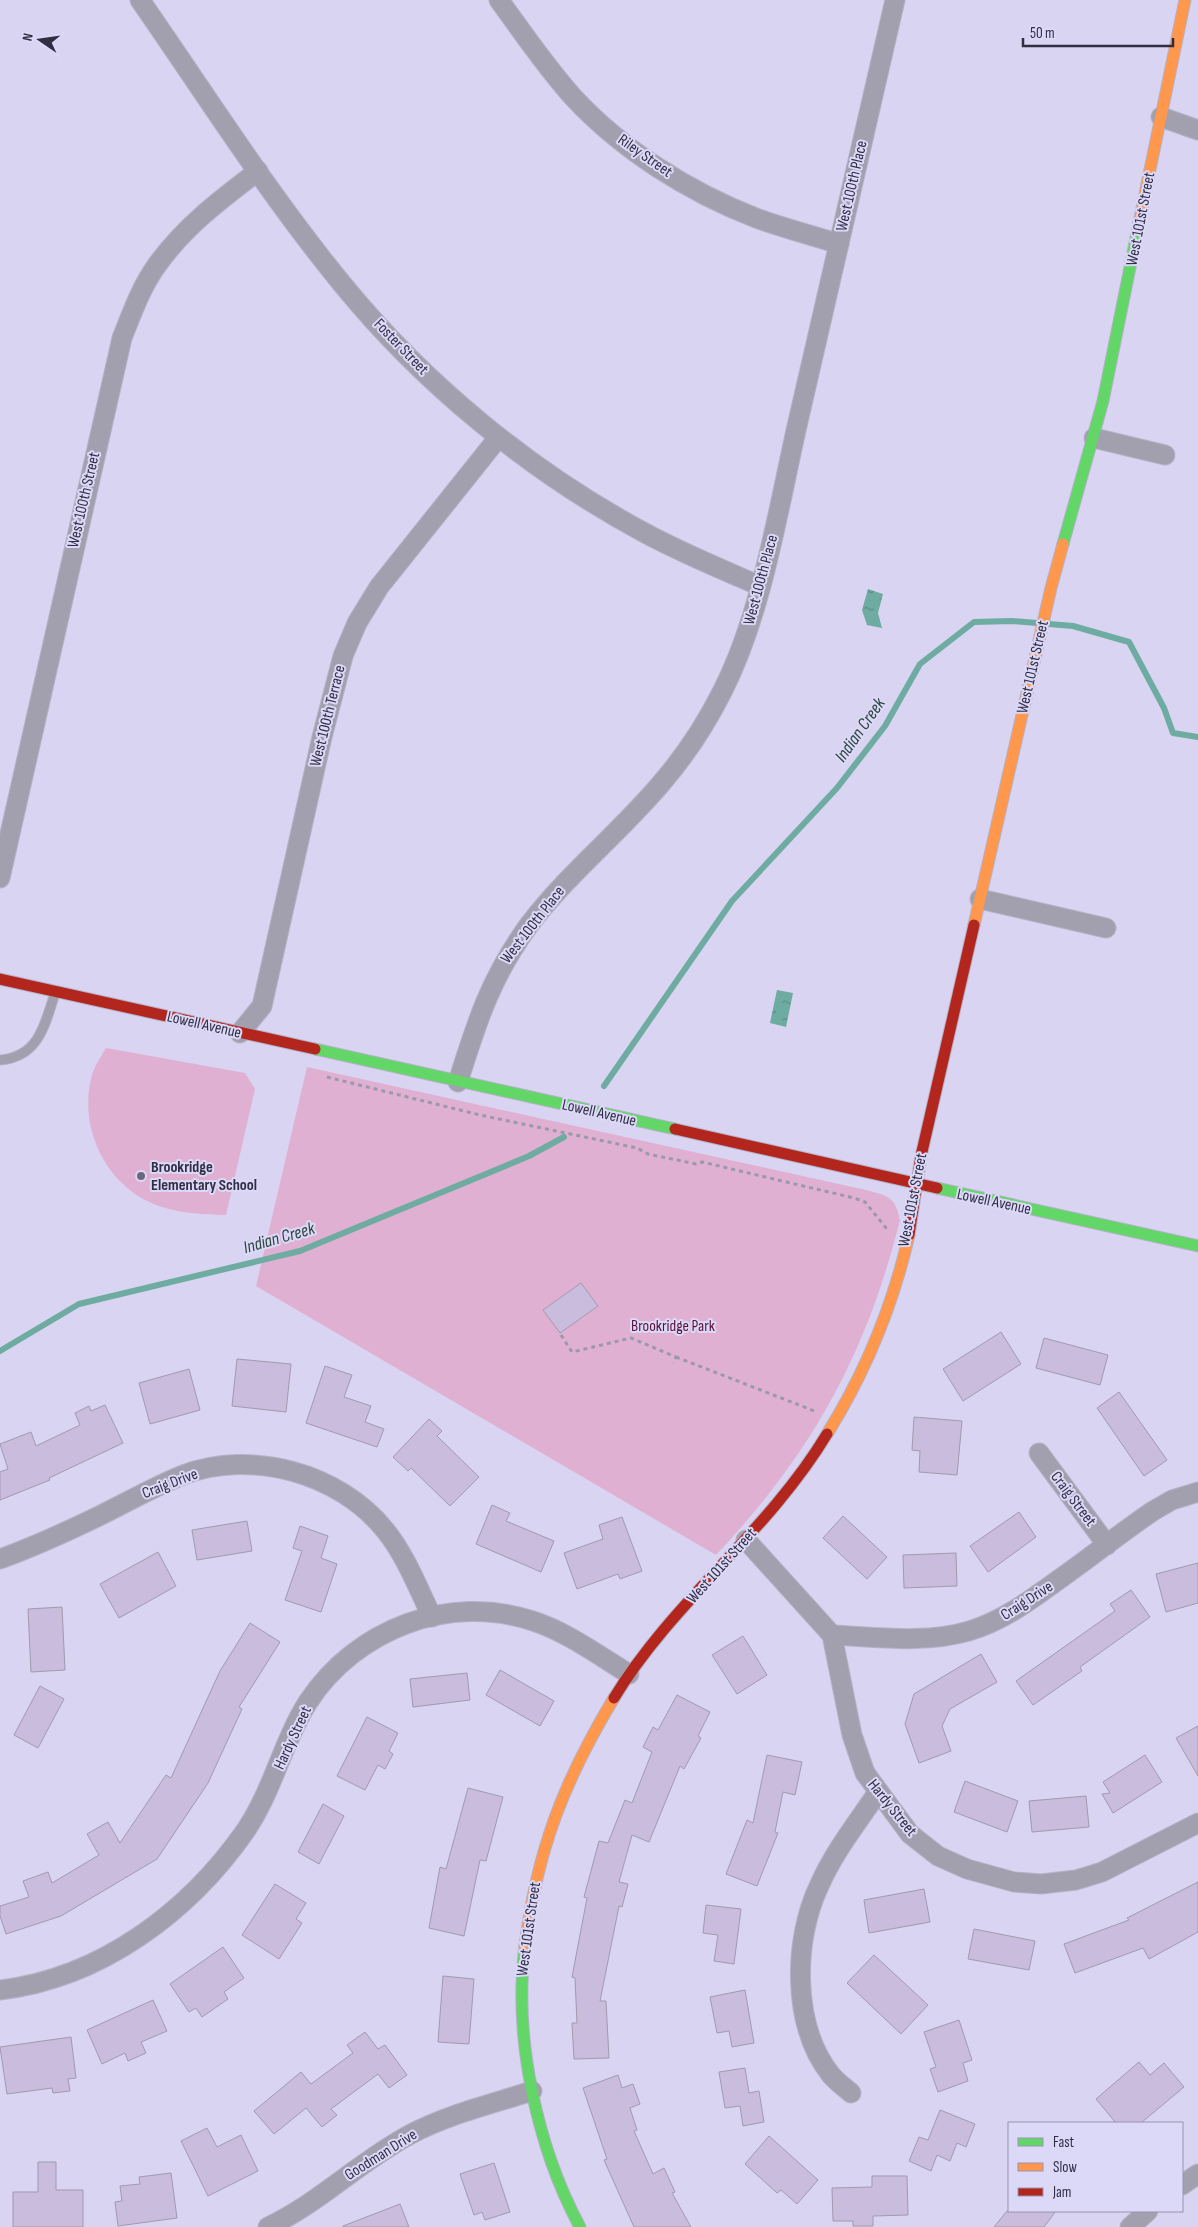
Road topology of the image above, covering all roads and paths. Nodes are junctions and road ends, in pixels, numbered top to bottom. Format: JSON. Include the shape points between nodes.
{"nodes":[{"id":1,"x":140,"y":0,"type":"edge"},
{"id":2,"x":500,"y":0,"type":"edge"},
{"id":3,"x":895,"y":0,"type":"edge"},
{"id":4,"x":1185,"y":0,"type":"edge"},
{"id":5,"x":1161,"y":117,"type":"junction"},
{"id":6,"x":1198,"y":130,"type":"edge"},
{"id":7,"x":258,"y":171,"type":"junction"},
{"id":8,"x":839,"y":244,"type":"junction"},
{"id":9,"x":498,"y":438,"type":"junction"},
{"id":10,"x":1094,"y":438,"type":"junction"},
{"id":11,"x":1165,"y":454,"type":"dead end"},
{"id":12,"x":760,"y":586,"type":"junction"},
{"id":13,"x":0,"y":878,"type":"edge"},
{"id":14,"x":980,"y":899,"type":"junction"},
{"id":15,"x":1106,"y":928,"type":"dead end"},
{"id":16,"x":0,"y":979,"type":"edge"},
{"id":17,"x":56,"y":991,"type":"junction"},
{"id":18,"x":240,"y":1033,"type":"junction"},
{"id":19,"x":0,"y":1060,"type":"edge"},
{"id":20,"x":322,"y":1076,"type":"dead end"},
{"id":21,"x":458,"y":1082,"type":"junction"},
{"id":22,"x":917,"y":1185,"type":"junction"},
{"id":23,"x":886,"y":1238,"type":"dead end"},
{"id":24,"x":1198,"y":1246,"type":"edge"},
{"id":25,"x":562,"y":1335,"type":"dead end"},
{"id":26,"x":676,"y":1357,"type":"junction"},
{"id":27,"x":673,"y":1363,"type":"dead end"},
{"id":28,"x":822,"y":1405,"type":"dead end"},
{"id":29,"x":1039,"y":1453,"type":"dead end"},
{"id":30,"x":1198,"y":1492,"type":"edge"},
{"id":31,"x":746,"y":1540,"type":"junction"},
{"id":32,"x":1107,"y":1544,"type":"junction"},
{"id":33,"x":0,"y":1559,"type":"edge"},
{"id":34,"x":432,"y":1617,"type":"junction"},
{"id":35,"x":832,"y":1636,"type":"junction"},
{"id":36,"x":629,"y":1674,"type":"junction"},
{"id":37,"x":878,"y":1792,"type":"junction"},
{"id":38,"x":1198,"y":1823,"type":"edge"},
{"id":39,"x":0,"y":1990,"type":"edge"},
{"id":40,"x":532,"y":2091,"type":"junction"},
{"id":41,"x":851,"y":2093,"type":"dead end"},
{"id":42,"x":1198,"y":2174,"type":"edge"},
{"id":43,"x":1183,"y":2184,"type":"edge"},
{"id":44,"x":1147,"y":2212,"type":"edge"},
{"id":45,"x":271,"y":2226,"type":"edge"},
{"id":46,"x":580,"y":2227,"type":"edge"},
{"id":47,"x":1130,"y":2227,"type":"edge"}],
"edges":[{"from":1,"to":7,"type":"street","name":"Foster Street"},
{"from":2,"to":8,"type":"street","name":"Riley Street","via":[[574,97],[613,134],[658,168],[702,194],[756,218]]},
{"from":3,"to":8,"type":"street","name":"West 100th Place"},
{"from":4,"to":5,"type":"street","name":"West 101st Street"},
{"from":5,"to":6,"type":"street"},
{"from":5,"to":10,"type":"street","name":"West 101st Street"},
{"from":7,"to":9,"type":"street","name":"Foster Street","via":[[343,285],[402,350]]},
{"from":7,"to":13,"type":"street","name":"West 100th Street","via":[[212,206],[156,266],[122,338]]},
{"from":8,"to":12,"type":"street","name":"West 100th Place"},
{"from":9,"to":12,"type":"street","name":"Foster Street","via":[[642,532]]},
{"from":9,"to":18,"type":"street","name":"West 100th Terrace","via":[[379,587],[357,623],[343,656],[322,737],[262,1006]]},
{"from":10,"to":11,"type":"street"},
{"from":10,"to":14,"type":"street","name":"West 101st Street","via":[[1050,588]]},
{"from":12,"to":21,"type":"street","name":"West 100th Place","via":[[747,633],[698,735],[663,782],[530,924],[500,968],[483,1003]]},
{"from":14,"to":15,"type":"street"},
{"from":14,"to":22,"type":"street","name":"West 101st Street"},
{"from":16,"to":17,"type":"street","name":"Lowell Avenue"},
{"from":17,"to":18,"type":"street","name":"Lowell Avenue"},
{"from":17,"to":19,"type":"lane","via":[[42,1034],[27,1051],[12,1060]]},
{"from":18,"to":21,"type":"street","name":"Lowell Avenue"},
{"from":20,"to":23,"type":"path","via":[[480,1115],[637,1148],[648,1154],[696,1164],[702,1162],[854,1198],[871,1208],[888,1230]]},
{"from":21,"to":22,"type":"street","name":"Lowell Avenue"},
{"from":22,"to":24,"type":"street","name":"Lowell Avenue"},
{"from":22,"to":31,"type":"street","name":"West 101st Street","via":[[896,1285],[874,1343],[832,1427],[799,1476]]},
{"from":25,"to":26,"type":"path","via":[[572,1352],[631,1338]]},
{"from":26,"to":27,"type":"path"},
{"from":26,"to":28,"type":"path","via":[[818,1412]]},
{"from":29,"to":32,"type":"street","name":"Craig Street"},
{"from":30,"to":32,"type":"street","name":"Craig Drive","via":[[1172,1500]]},
{"from":31,"to":35,"type":"street","name":"Hardy Street"},
{"from":31,"to":36,"type":"street","name":"West 101st Street","via":[[650,1645]]},
{"from":32,"to":35,"type":"street","name":"Craig Drive","via":[[1004,1618],[969,1632],[909,1638]]},
{"from":33,"to":34,"type":"street","name":"Craig Drive","via":[[184,1475],[228,1465],[272,1467],[326,1484],[372,1516],[396,1545]]},
{"from":34,"to":36,"type":"street","name":"Hardy Street","via":[[465,1611],[516,1615],[565,1634]]},
{"from":34,"to":39,"type":"street","name":"Hardy Street","via":[[402,1624],[376,1637],[324,1680],[298,1720],[272,1784],[246,1829],[214,1872],[186,1900],[155,1926],[109,1955],[60,1976]]},
{"from":35,"to":37,"type":"street","name":"Hardy Street","via":[[852,1735],[865,1773]]},
{"from":36,"to":40,"type":"street","name":"West 101st Street","via":[[583,1747],[561,1794],[541,1854],[529,1907],[522,1964],[522,2019]]},
{"from":37,"to":38,"type":"street","name":"Hardy Street","via":[[910,1834],[938,1856],[967,1869],[1014,1882],[1041,1884],[1076,1880],[1102,1872]]},
{"from":37,"to":41,"type":"street","via":[[833,1858],[818,1888],[807,1921],[800,1962],[801,1993],[808,2030],[821,2060],[832,2076]]},
{"from":40,"to":45,"type":"street","name":"Goodman Drive","via":[[450,2117],[411,2134]]},
{"from":40,"to":46,"type":"street","name":"West 101st Street","via":[[549,2157]]},
{"from":42,"to":43,"type":"street"},
{"from":44,"to":47,"type":"street"}]}
